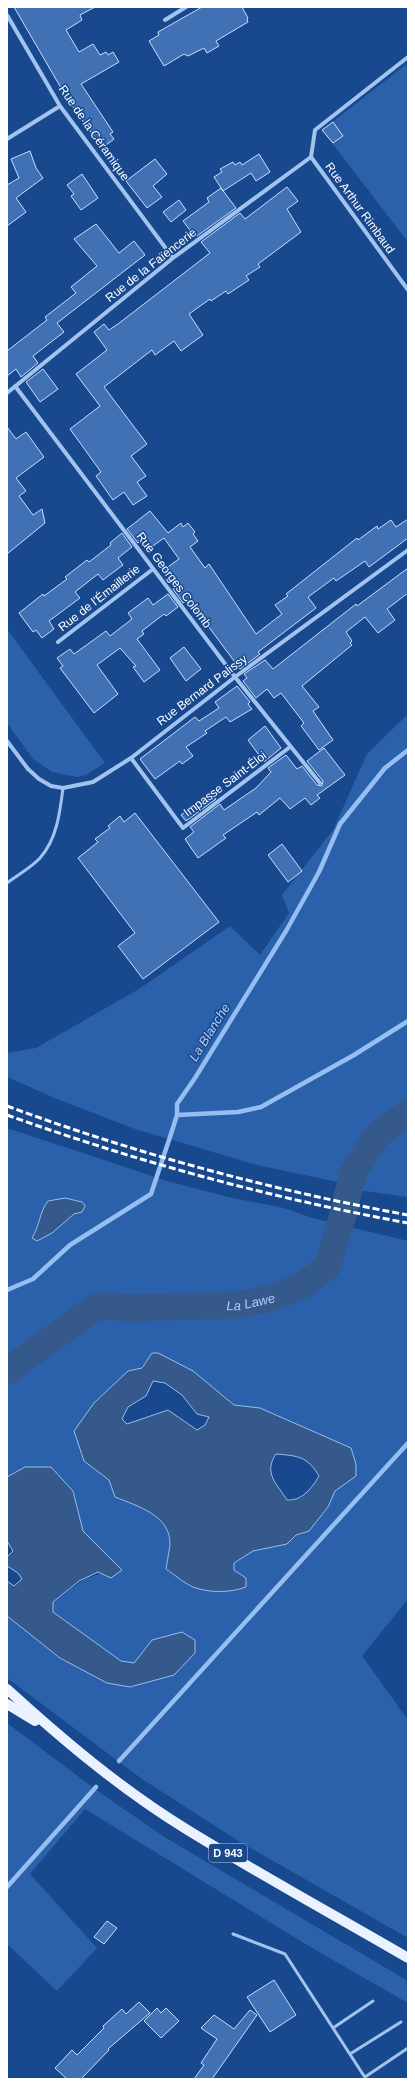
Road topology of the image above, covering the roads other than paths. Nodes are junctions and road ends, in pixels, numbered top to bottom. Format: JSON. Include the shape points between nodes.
{"nodes":[{"id":1,"x":186,"y":7,"type":"edge"},
{"id":2,"x":7,"y":15,"type":"edge"},
{"id":3,"x":165,"y":20,"type":"dead end"},
{"id":4,"x":408,"y":57,"type":"edge"},
{"id":5,"x":60,"y":106,"type":"junction"},
{"id":6,"x":7,"y":139,"type":"edge"},
{"id":7,"x":311,"y":157,"type":"junction"},
{"id":8,"x":173,"y":258,"type":"junction"},
{"id":9,"x":408,"y":290,"type":"edge"},
{"id":10,"x":15,"y":386,"type":"junction"},
{"id":11,"x":7,"y":393,"type":"edge"},
{"id":12,"x":408,"y":550,"type":"edge"},
{"id":13,"x":153,"y":569,"type":"junction"},
{"id":14,"x":58,"y":642,"type":"dead end"},
{"id":15,"x":235,"y":677,"type":"junction"},
{"id":16,"x":7,"y":741,"type":"edge"},
{"id":17,"x":290,"y":746,"type":"junction"},
{"id":18,"x":130,"y":758,"type":"junction"},
{"id":19,"x":320,"y":783,"type":"dead end"},
{"id":20,"x":63,"y":788,"type":"junction"},
{"id":21,"x":7,"y":883,"type":"edge"},
{"id":22,"x":7,"y":1689,"type":"edge"},
{"id":23,"x":7,"y":1704,"type":"edge"},
{"id":24,"x":57,"y":1734,"type":"junction"},
{"id":25,"x":233,"y":1934,"type":"dead end"},
{"id":26,"x":408,"y":1958,"type":"edge"},
{"id":27,"x":373,"y":2001,"type":"dead end"},
{"id":28,"x":401,"y":2022,"type":"dead end"},
{"id":29,"x":333,"y":2028,"type":"junction"},
{"id":30,"x":408,"y":2048,"type":"edge"},
{"id":31,"x":350,"y":2054,"type":"junction"},
{"id":32,"x":366,"y":2078,"type":"edge"}],
"edges":[{"from":1,"to":3,"type":"street"},
{"from":2,"to":5,"type":"street","name":"Rue de la Céramique"},
{"from":4,"to":7,"type":"street","via":[[315,130]]},
{"from":5,"to":6,"type":"street"},
{"from":5,"to":8,"type":"street","name":"Rue de la Céramique"},
{"from":7,"to":8,"type":"street","name":"Rue de la Faïencerie"},
{"from":7,"to":9,"type":"street","name":"Rue Arthur Rimbaud"},
{"from":8,"to":10,"type":"street","name":"Rue de la Faïencerie"},
{"from":10,"to":11,"type":"street","name":"Rue de la Faïencerie"},
{"from":10,"to":13,"type":"street","name":"Rue Georges Colomb"},
{"from":12,"to":15,"type":"street","name":"Rue Bernard Palissy"},
{"from":13,"to":14,"type":"street","name":"Rue de l'Émaillerie"},
{"from":13,"to":15,"type":"street","name":"Rue Georges Colomb"},
{"from":15,"to":17,"type":"street","name":"Rue Georges Colomb"},
{"from":15,"to":18,"type":"street","name":"Rue Bernard Palissy"},
{"from":16,"to":20,"type":"street","name":"Rue Bernard Palissy","via":[[38,779],[51,786]]},
{"from":17,"to":18,"type":"street","name":"Impasse Saint-Éloi","via":[[183,828]]},
{"from":17,"to":19,"type":"street","name":"Rue Georges Colomb"},
{"from":18,"to":20,"type":"street","name":"Rue Bernard Palissy","via":[[93,782]]},
{"from":20,"to":21,"type":"lane","via":[[59,820],[40,858]]},
{"from":22,"to":24,"type":"main road","number":"D 943"},
{"from":23,"to":24,"type":"main road","number":"D 943"},
{"from":24,"to":26,"type":"main road","number":"D 943","via":[[141,1799],[185,1828]]},
{"from":25,"to":29,"type":"lane","via":[[285,1954]]},
{"from":27,"to":29,"type":"lane"},
{"from":28,"to":31,"type":"lane"},
{"from":29,"to":31,"type":"lane"},
{"from":30,"to":32,"type":"lane"},
{"from":31,"to":32,"type":"lane"}]}
